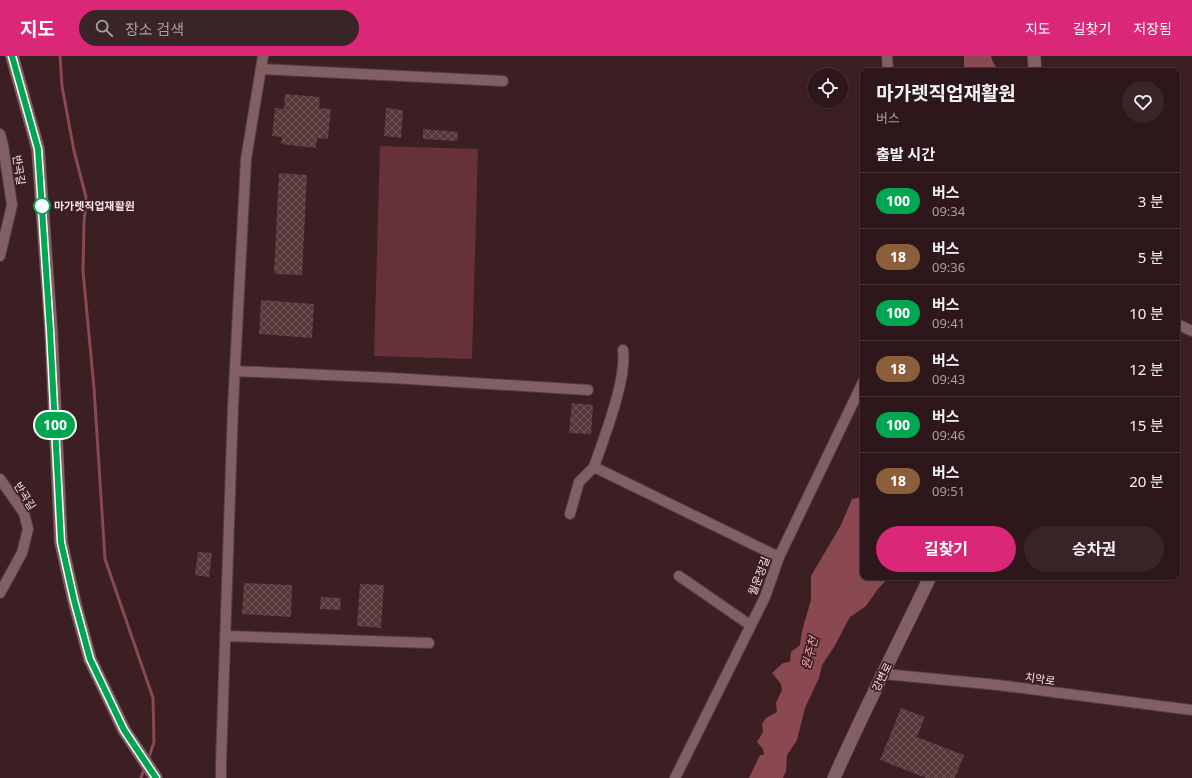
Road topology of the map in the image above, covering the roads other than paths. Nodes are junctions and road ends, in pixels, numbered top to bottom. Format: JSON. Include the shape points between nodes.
{"nodes":[{"id":1,"x":12,"y":56,"type":"edge"},
{"id":2,"x":263,"y":56,"type":"edge"},
{"id":3,"x":887,"y":56,"type":"edge"},
{"id":4,"x":1034,"y":56,"type":"edge"},
{"id":5,"x":888,"y":68,"type":"edge"},
{"id":6,"x":1035,"y":68,"type":"edge"},
{"id":7,"x":261,"y":69,"type":"junction"},
{"id":8,"x":503,"y":81,"type":"dead end"},
{"id":9,"x":0,"y":134,"type":"edge"},
{"id":10,"x":0,"y":256,"type":"edge"},
{"id":11,"x":1180,"y":325,"type":"edge"},
{"id":12,"x":1192,"y":331,"type":"edge"},
{"id":13,"x":623,"y":350,"type":"dead end"},
{"id":14,"x":235,"y":371,"type":"junction"},
{"id":15,"x":860,"y":388,"type":"edge"},
{"id":16,"x":588,"y":390,"type":"dead end"},
{"id":17,"x":594,"y":467,"type":"junction"},
{"id":18,"x":0,"y":479,"type":"edge"},
{"id":19,"x":570,"y":514,"type":"dead end"},
{"id":20,"x":779,"y":557,"type":"junction"},
{"id":21,"x":679,"y":576,"type":"dead end"},
{"id":22,"x":929,"y":580,"type":"edge"},
{"id":23,"x":0,"y":593,"type":"edge"},
{"id":24,"x":750,"y":625,"type":"junction"},
{"id":25,"x":225,"y":636,"type":"junction"},
{"id":26,"x":429,"y":643,"type":"dead end"},
{"id":27,"x":884,"y":674,"type":"junction"},
{"id":28,"x":1192,"y":710,"type":"edge"},
{"id":29,"x":156,"y":778,"type":"edge"},
{"id":30,"x":221,"y":778,"type":"edge"},
{"id":31,"x":674,"y":778,"type":"edge"},
{"id":32,"x":834,"y":778,"type":"edge"}],
"edges":[{"from":1,"to":29,"type":"street","via":[[38,149],[61,542],[90,659],[124,730]]},
{"from":2,"to":7,"type":"street"},
{"from":3,"to":5,"type":"street"},
{"from":4,"to":6,"type":"street"},
{"from":7,"to":8,"type":"street"},
{"from":7,"to":14,"type":"street","via":[[246,159]]},
{"from":9,"to":10,"type":"street","name":"반곡길","via":[[12,205]]},
{"from":11,"to":12,"type":"street"},
{"from":13,"to":17,"type":"street","via":[[621,378]]},
{"from":14,"to":16,"type":"street"},
{"from":14,"to":25,"type":"street"},
{"from":15,"to":20,"type":"street","name":"월운정길"},
{"from":17,"to":19,"type":"street","via":[[579,482]]},
{"from":17,"to":20,"type":"street"},
{"from":18,"to":23,"type":"street","name":"반곡길","via":[[24,513],[28,529],[22,553]]},
{"from":20,"to":24,"type":"street","name":"월운정길","via":[[765,596]]},
{"from":21,"to":24,"type":"street"},
{"from":22,"to":27,"type":"street","name":"강변로"},
{"from":24,"to":31,"type":"street","name":"월운정길"},
{"from":25,"to":26,"type":"street"},
{"from":25,"to":30,"type":"street"},
{"from":27,"to":28,"type":"street","name":"치악로","via":[[998,685]]},
{"from":27,"to":32,"type":"street","name":"강변로"}]}
